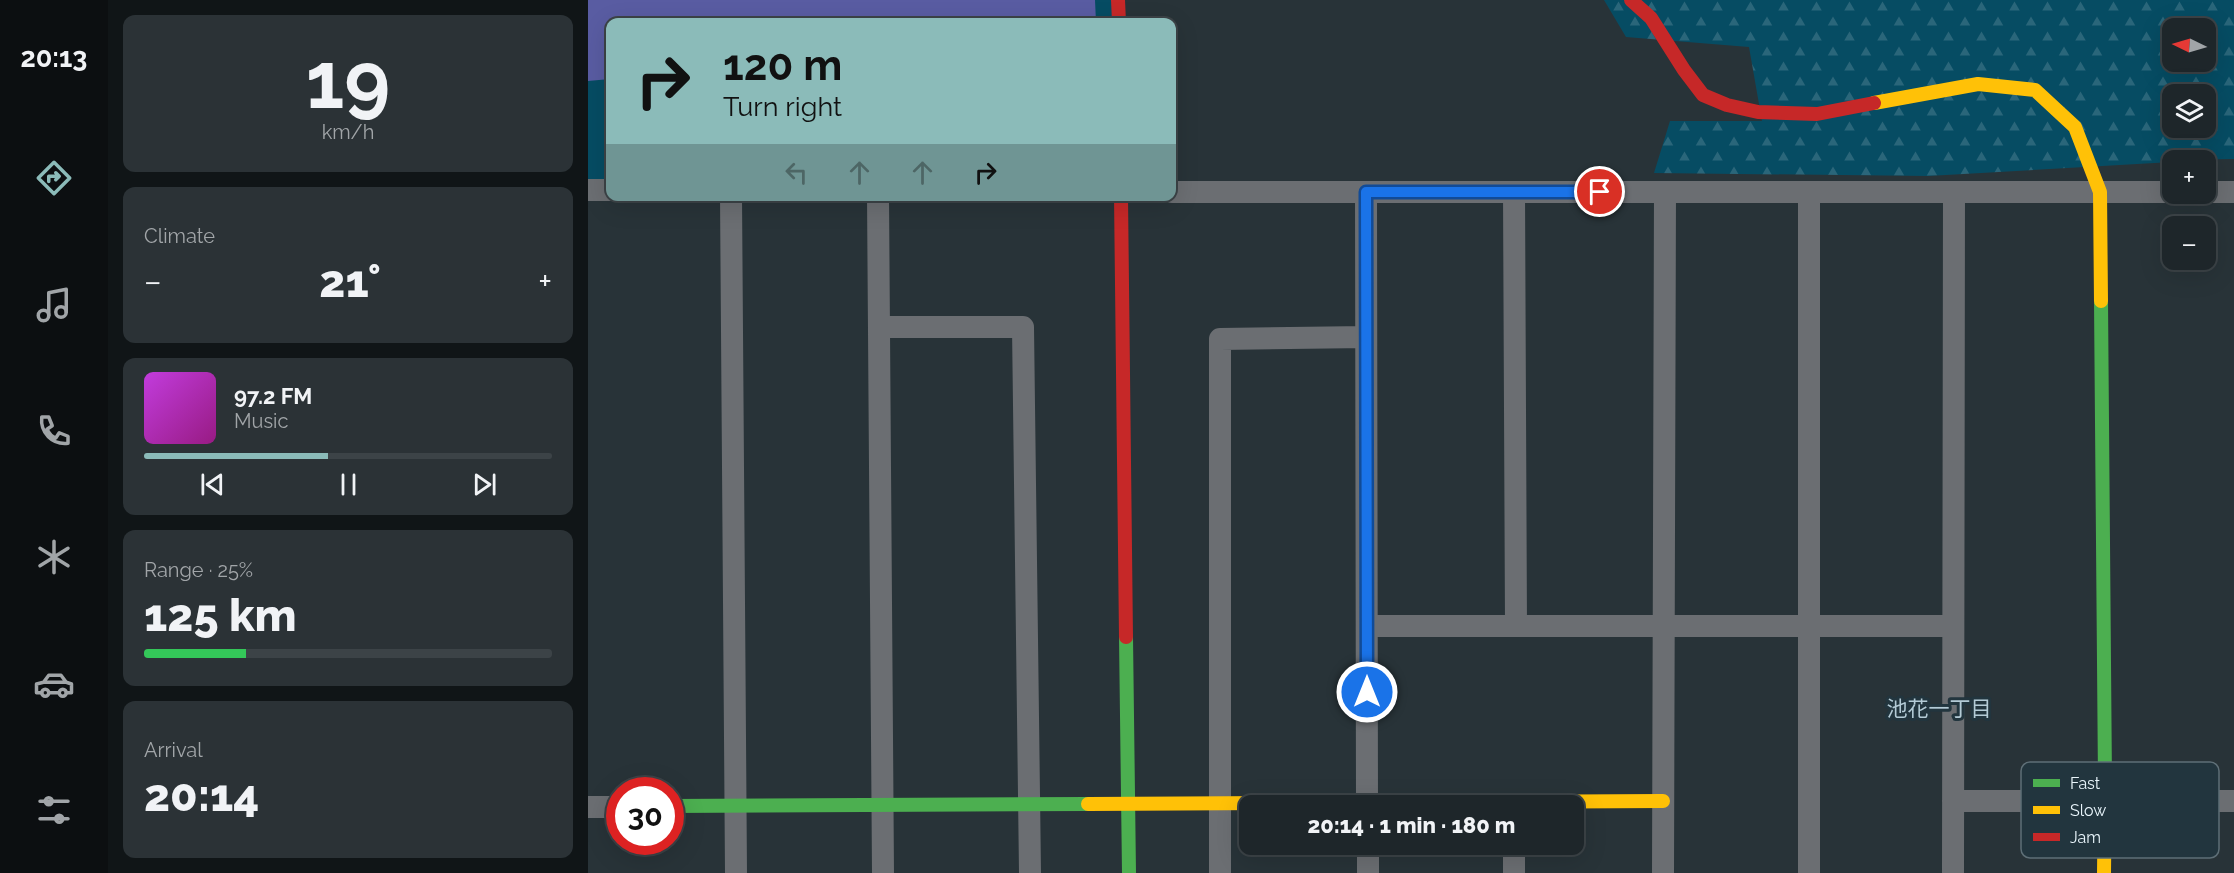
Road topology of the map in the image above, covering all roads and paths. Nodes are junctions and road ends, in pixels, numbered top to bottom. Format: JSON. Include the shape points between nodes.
{"nodes":[{"id":1,"x":1118,"y":0,"type":"edge"},
{"id":2,"x":1631,"y":0,"type":"edge"},
{"id":3,"x":1119,"y":18,"type":"edge"},
{"id":4,"x":588,"y":190,"type":"edge"},
{"id":5,"x":606,"y":190,"type":"edge"},
{"id":6,"x":1176,"y":192,"type":"edge"},
{"id":7,"x":1366,"y":192,"type":"junction"},
{"id":8,"x":1514,"y":192,"type":"junction"},
{"id":9,"x":1665,"y":192,"type":"junction"},
{"id":10,"x":1809,"y":192,"type":"junction"},
{"id":11,"x":1954,"y":192,"type":"junction"},
{"id":12,"x":2100,"y":192,"type":"junction"},
{"id":13,"x":2162,"y":192,"type":"edge"},
{"id":14,"x":2216,"y":192,"type":"edge"},
{"id":15,"x":2234,"y":192,"type":"edge"},
{"id":16,"x":731,"y":201,"type":"edge"},
{"id":17,"x":878,"y":201,"type":"edge"},
{"id":18,"x":1121,"y":201,"type":"edge"},
{"id":19,"x":879,"y":327,"type":"junction"},
{"id":20,"x":1366,"y":337,"type":"junction"},
{"id":21,"x":1367,"y":626,"type":"junction"},
{"id":22,"x":1516,"y":626,"type":"junction"},
{"id":23,"x":1664,"y":626,"type":"junction"},
{"id":24,"x":1809,"y":626,"type":"junction"},
{"id":25,"x":1953,"y":626,"type":"junction"},
{"id":26,"x":2105,"y":762,"type":"edge"},
{"id":27,"x":1367,"y":795,"type":"edge"},
{"id":28,"x":1663,"y":801,"type":"junction"},
{"id":29,"x":1953,"y":801,"type":"junction"},
{"id":30,"x":2021,"y":801,"type":"edge"},
{"id":31,"x":1584,"y":803,"type":"edge"},
{"id":32,"x":1128,"y":804,"type":"junction"},
{"id":33,"x":1220,"y":804,"type":"junction"},
{"id":34,"x":1239,"y":804,"type":"edge"},
{"id":35,"x":882,"y":805,"type":"junction"},
{"id":36,"x":1030,"y":805,"type":"junction"},
{"id":37,"x":684,"y":806,"type":"edge"},
{"id":38,"x":736,"y":806,"type":"junction"},
{"id":39,"x":588,"y":807,"type":"edge"},
{"id":40,"x":606,"y":807,"type":"edge"},
{"id":41,"x":1368,"y":855,"type":"edge"},
{"id":42,"x":1514,"y":855,"type":"edge"},
{"id":43,"x":2104,"y":858,"type":"edge"},
{"id":44,"x":736,"y":873,"type":"edge"},
{"id":45,"x":883,"y":873,"type":"edge"},
{"id":46,"x":1029,"y":873,"type":"edge"},
{"id":47,"x":1129,"y":873,"type":"edge"},
{"id":48,"x":1220,"y":873,"type":"edge"},
{"id":49,"x":1368,"y":873,"type":"edge"},
{"id":50,"x":1514,"y":873,"type":"edge"},
{"id":51,"x":1663,"y":873,"type":"edge"},
{"id":52,"x":1809,"y":873,"type":"edge"},
{"id":53,"x":1953,"y":873,"type":"edge"},
{"id":54,"x":2104,"y":873,"type":"edge"}],
"edges":[{"from":1,"to":3,"type":"street"},
{"from":2,"to":12,"type":"street","via":[[1651,18],[1703,95],[1758,112],[1817,114],[1978,84],[2035,90],[2075,127]]},
{"from":4,"to":5,"type":"street"},
{"from":6,"to":7,"type":"street"},
{"from":7,"to":8,"type":"street"},
{"from":7,"to":20,"type":"street"},
{"from":8,"to":9,"type":"street"},
{"from":8,"to":22,"type":"street"},
{"from":9,"to":10,"type":"street"},
{"from":9,"to":23,"type":"street"},
{"from":10,"to":11,"type":"street"},
{"from":10,"to":24,"type":"street"},
{"from":11,"to":12,"type":"street"},
{"from":11,"to":25,"type":"street"},
{"from":12,"to":13,"type":"street"},
{"from":12,"to":26,"type":"street"},
{"from":14,"to":15,"type":"street"},
{"from":16,"to":38,"type":"street"},
{"from":17,"to":19,"type":"street"},
{"from":18,"to":32,"type":"street"},
{"from":19,"to":35,"type":"street"},
{"from":19,"to":36,"type":"street","via":[[1023,327]]},
{"from":20,"to":21,"type":"street"},
{"from":20,"to":33,"type":"street","via":[[1220,339]]},
{"from":21,"to":22,"type":"street"},
{"from":21,"to":27,"type":"street"},
{"from":22,"to":23,"type":"street"},
{"from":23,"to":24,"type":"street"},
{"from":23,"to":28,"type":"street"},
{"from":24,"to":25,"type":"street"},
{"from":24,"to":52,"type":"street"},
{"from":25,"to":29,"type":"street"},
{"from":28,"to":31,"type":"street"},
{"from":28,"to":51,"type":"street"},
{"from":29,"to":30,"type":"street"},
{"from":29,"to":53,"type":"street"},
{"from":32,"to":33,"type":"street"},
{"from":32,"to":36,"type":"street"},
{"from":32,"to":47,"type":"street"},
{"from":33,"to":34,"type":"street"},
{"from":33,"to":48,"type":"street"},
{"from":35,"to":36,"type":"street"},
{"from":35,"to":38,"type":"street"},
{"from":35,"to":45,"type":"street"},
{"from":36,"to":46,"type":"street"},
{"from":37,"to":38,"type":"street"},
{"from":38,"to":44,"type":"street"},
{"from":39,"to":40,"type":"street"},
{"from":41,"to":49,"type":"street"},
{"from":42,"to":50,"type":"street"},
{"from":43,"to":54,"type":"street"}]}
